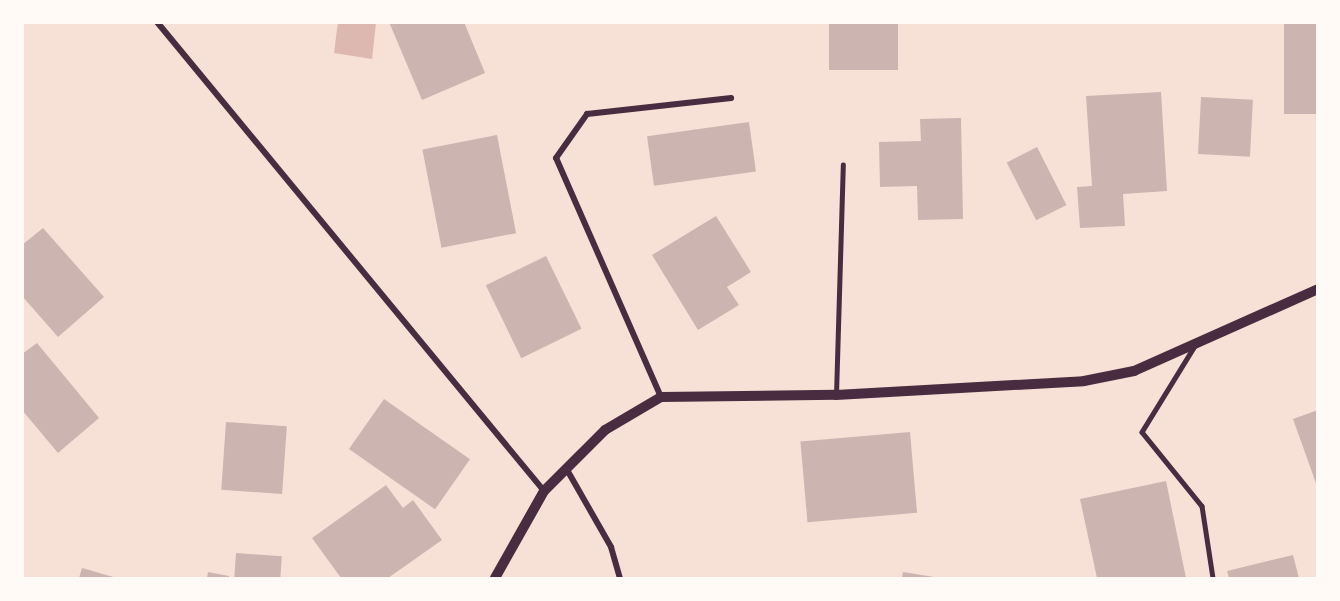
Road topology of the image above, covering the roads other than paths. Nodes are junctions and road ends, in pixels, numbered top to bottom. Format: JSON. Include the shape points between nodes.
{"nodes":[{"id":1,"x":157,"y":22,"type":"edge"},
{"id":2,"x":731,"y":98,"type":"dead end"},
{"id":3,"x":843,"y":165,"type":"dead end"},
{"id":4,"x":1317,"y":289,"type":"edge"},
{"id":5,"x":1196,"y":344,"type":"junction"},
{"id":6,"x":836,"y":395,"type":"junction"},
{"id":7,"x":661,"y":397,"type":"junction"},
{"id":8,"x":566,"y":468,"type":"junction"},
{"id":9,"x":544,"y":491,"type":"junction"},
{"id":10,"x":495,"y":579,"type":"edge"},
{"id":11,"x":620,"y":579,"type":"edge"},
{"id":12,"x":1213,"y":579,"type":"edge"}],
"edges":[{"from":1,"to":9,"type":"street"},
{"from":2,"to":7,"type":"street","via":[[587,114],[556,158]]},
{"from":3,"to":6,"type":"lane"},
{"from":4,"to":5,"type":"street"},
{"from":5,"to":6,"type":"street","via":[[1134,371],[1084,381]]},
{"from":5,"to":12,"type":"lane","via":[[1142,432],[1202,506]]},
{"from":6,"to":7,"type":"street"},
{"from":7,"to":8,"type":"street","via":[[604,430]]},
{"from":8,"to":9,"type":"street"},
{"from":8,"to":11,"type":"street","via":[[611,547]]},
{"from":9,"to":10,"type":"street"}]}
